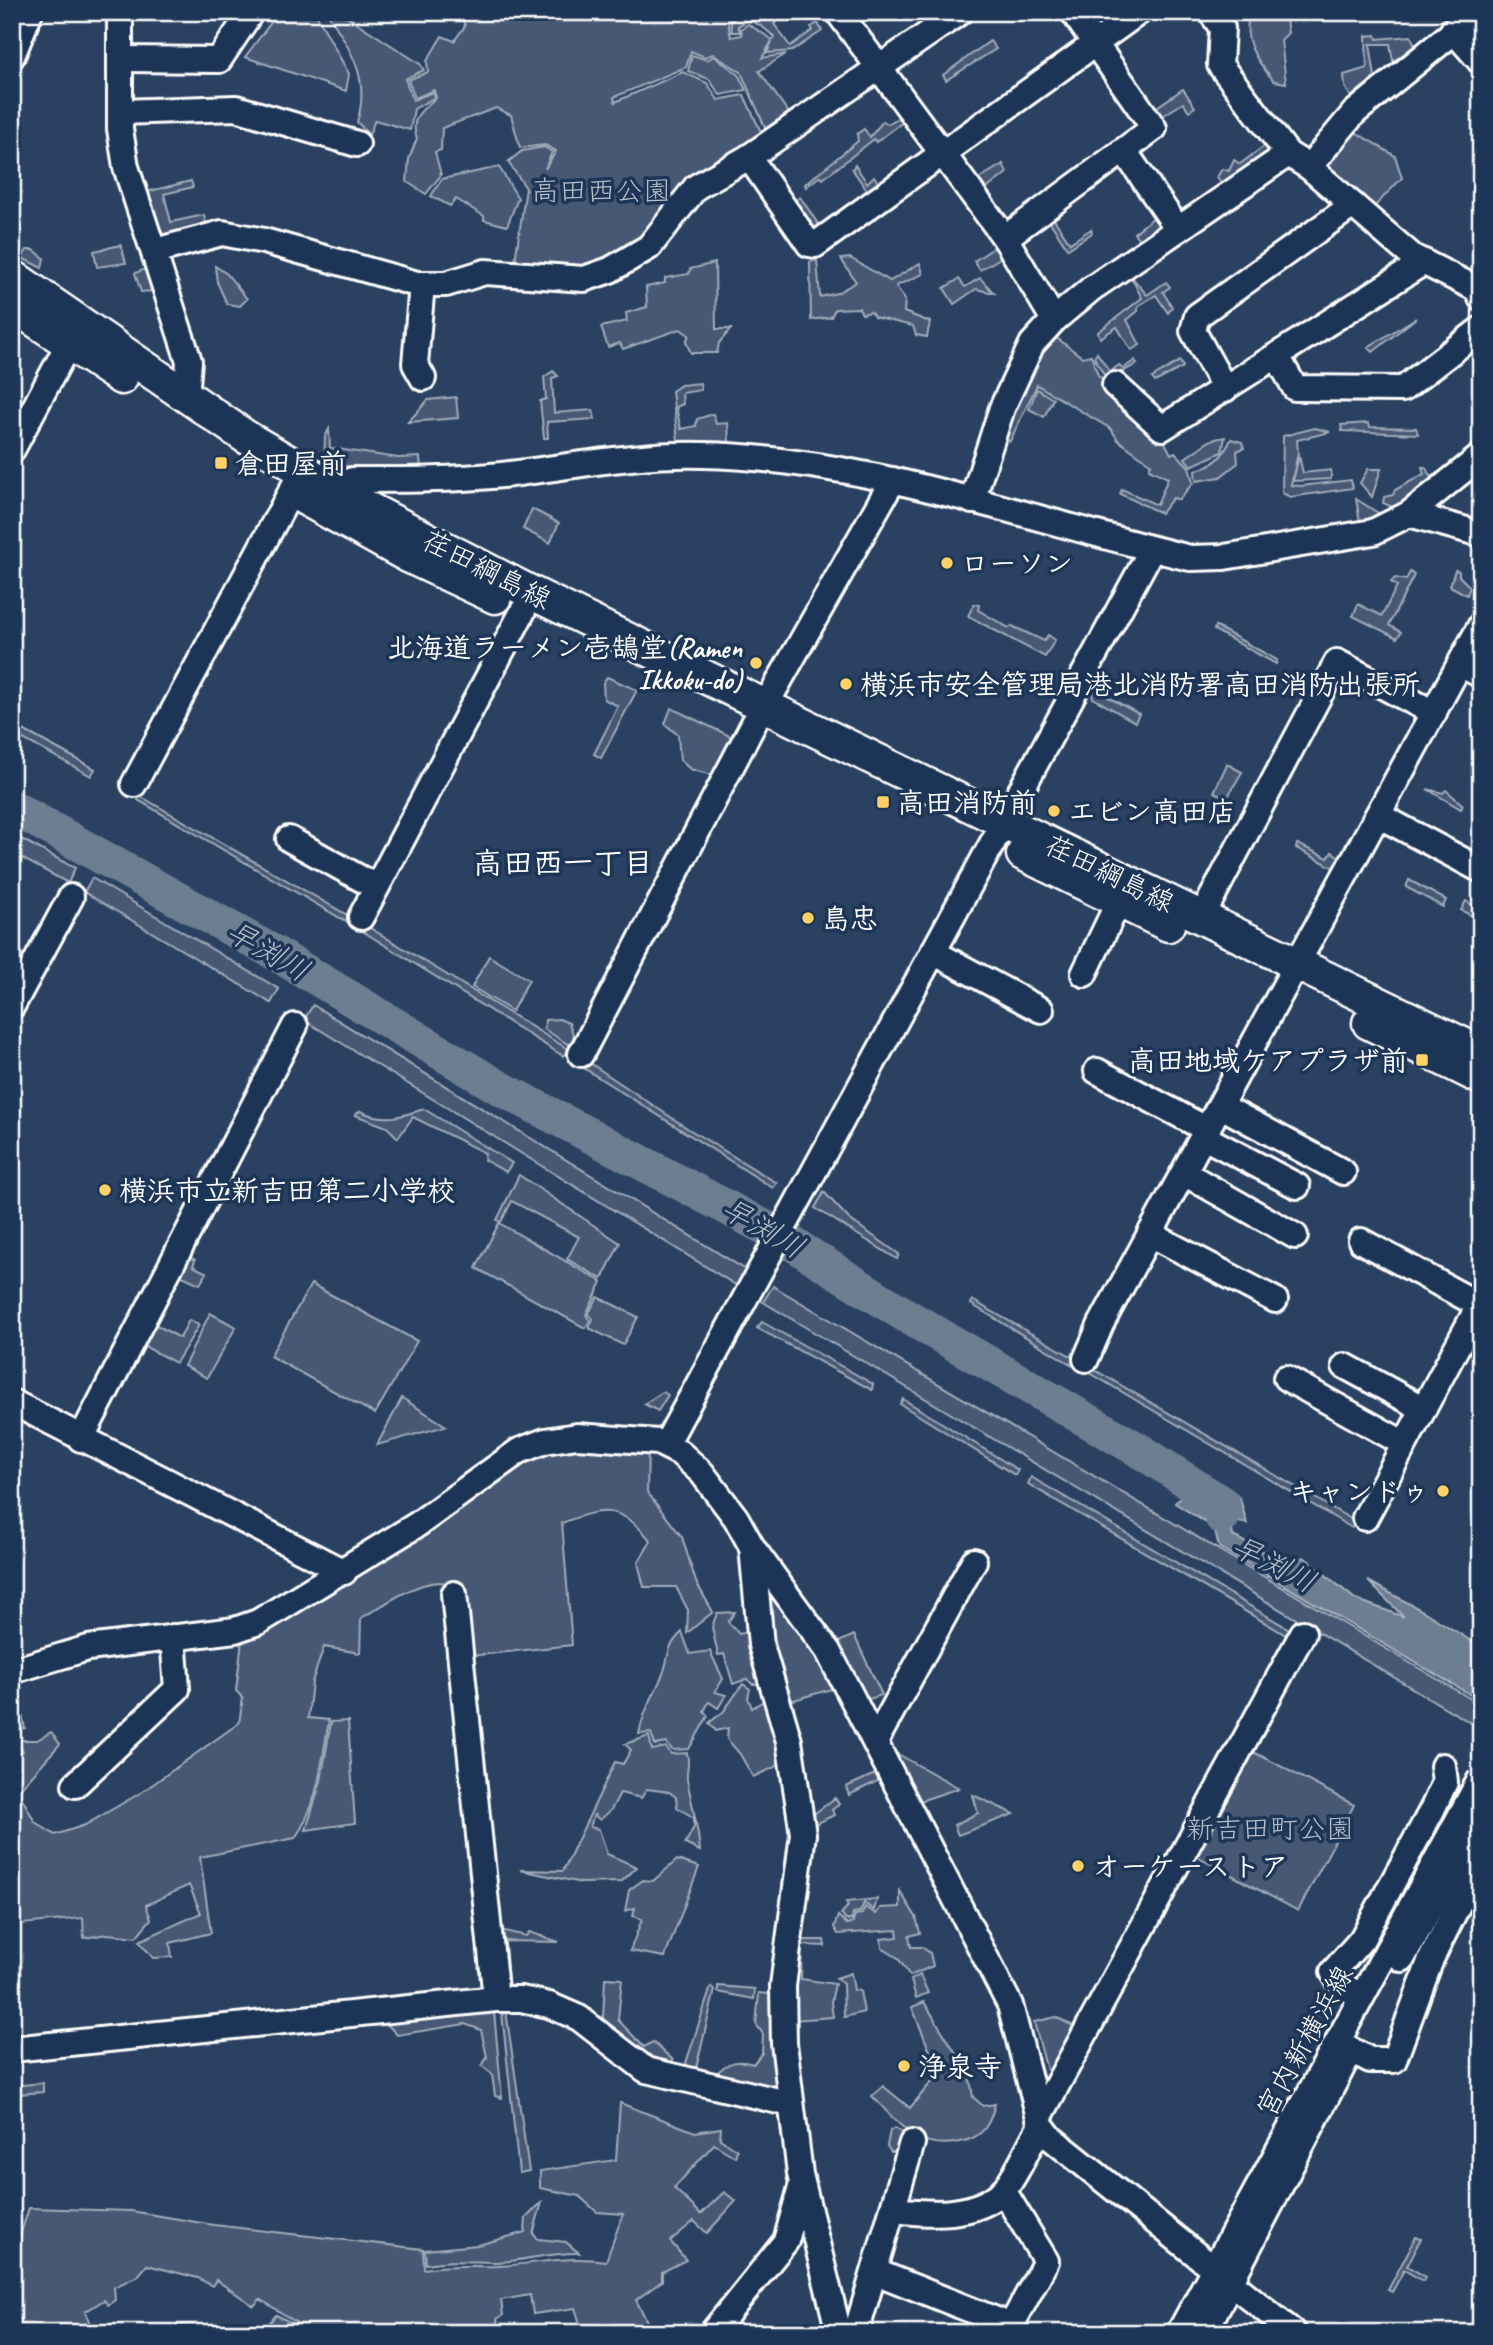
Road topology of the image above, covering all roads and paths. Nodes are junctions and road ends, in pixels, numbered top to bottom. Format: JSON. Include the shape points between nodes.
{"nodes":[{"id":1,"x":30,"y":12,"type":"edge"},
{"id":2,"x":120,"y":12,"type":"edge"},
{"id":3,"x":251,"y":12,"type":"edge"},
{"id":4,"x":838,"y":12,"type":"edge"},
{"id":5,"x":960,"y":12,"type":"edge"},
{"id":6,"x":1073,"y":12,"type":"edge"},
{"id":7,"x":1139,"y":12,"type":"edge"},
{"id":8,"x":1211,"y":12,"type":"edge"},
{"id":9,"x":1478,"y":12,"type":"edge"},
{"id":10,"x":1453,"y":30,"type":"junction"},
{"id":11,"x":1096,"y":44,"type":"junction"},
{"id":12,"x":12,"y":56,"type":"edge"},
{"id":13,"x":122,"y":58,"type":"junction"},
{"id":14,"x":1481,"y":62,"type":"edge"},
{"id":15,"x":879,"y":68,"type":"junction"},
{"id":16,"x":121,"y":112,"type":"junction"},
{"id":17,"x":357,"y":144,"type":"dead end"},
{"id":18,"x":1125,"y":152,"type":"junction"},
{"id":19,"x":1288,"y":154,"type":"junction"},
{"id":20,"x":945,"y":155,"type":"junction"},
{"id":21,"x":749,"y":157,"type":"junction"},
{"id":22,"x":1309,"y":167,"type":"junction"},
{"id":23,"x":1353,"y":205,"type":"junction"},
{"id":24,"x":1178,"y":229,"type":"junction"},
{"id":25,"x":1005,"y":238,"type":"junction"},
{"id":26,"x":155,"y":251,"type":"junction"},
{"id":27,"x":1424,"y":262,"type":"junction"},
{"id":28,"x":12,"y":276,"type":"edge"},
{"id":29,"x":422,"y":284,"type":"junction"},
{"id":30,"x":1481,"y":298,"type":"edge"},
{"id":31,"x":12,"y":305,"type":"edge"},
{"id":32,"x":1054,"y":320,"type":"junction"},
{"id":33,"x":1481,"y":329,"type":"edge"},
{"id":34,"x":69,"y":343,"type":"junction"},
{"id":35,"x":1276,"y":356,"type":"junction"},
{"id":36,"x":423,"y":378,"type":"dead end"},
{"id":37,"x":1115,"y":385,"type":"dead end"},
{"id":38,"x":1225,"y":388,"type":"junction"},
{"id":39,"x":186,"y":397,"type":"junction"},
{"id":40,"x":12,"y":450,"type":"edge"},
{"id":41,"x":1481,"y":456,"type":"edge"},
{"id":42,"x":893,"y":480,"type":"junction"},
{"id":43,"x":296,"y":482,"type":"junction"},
{"id":44,"x":329,"y":500,"type":"junction"},
{"id":45,"x":972,"y":501,"type":"junction"},
{"id":46,"x":1409,"y":514,"type":"junction"},
{"id":47,"x":1481,"y":534,"type":"edge"},
{"id":48,"x":1152,"y":549,"type":"junction"},
{"id":49,"x":523,"y":611,"type":"junction"},
{"id":50,"x":1481,"y":625,"type":"edge"},
{"id":51,"x":1470,"y":670,"type":"edge"},
{"id":52,"x":1434,"y":712,"type":"junction"},
{"id":53,"x":759,"y":715,"type":"junction"},
{"id":54,"x":134,"y":784,"type":"dead end"},
{"id":55,"x":1378,"y":816,"type":"junction"},
{"id":56,"x":999,"y":831,"type":"junction"},
{"id":57,"x":289,"y":839,"type":"dead end"},
{"id":58,"x":1481,"y":870,"type":"edge"},
{"id":59,"x":376,"y":887,"type":"junction"},
{"id":60,"x":71,"y":897,"type":"dead end"},
{"id":61,"x":1119,"y":901,"type":"junction"},
{"id":62,"x":361,"y":917,"type":"dead end"},
{"id":63,"x":1201,"y":918,"type":"junction"},
{"id":64,"x":933,"y":953,"type":"junction"},
{"id":65,"x":1292,"y":973,"type":"junction"},
{"id":66,"x":1084,"y":974,"type":"dead end"},
{"id":67,"x":12,"y":1006,"type":"edge"},
{"id":68,"x":1041,"y":1010,"type":"dead end"},
{"id":69,"x":295,"y":1026,"type":"dead end"},
{"id":70,"x":1481,"y":1052,"type":"edge"},
{"id":71,"x":581,"y":1054,"type":"dead end"},
{"id":72,"x":1097,"y":1071,"type":"dead end"},
{"id":73,"x":1481,"y":1078,"type":"edge"},
{"id":74,"x":1220,"y":1106,"type":"junction"},
{"id":75,"x":1206,"y":1133,"type":"junction"},
{"id":76,"x":1343,"y":1172,"type":"dead end"},
{"id":77,"x":1184,"y":1173,"type":"junction"},
{"id":78,"x":1297,"y":1186,"type":"dead end"},
{"id":79,"x":1150,"y":1234,"type":"junction"},
{"id":80,"x":1295,"y":1236,"type":"dead end"},
{"id":81,"x":1361,"y":1241,"type":"dead end"},
{"id":82,"x":1275,"y":1300,"type":"dead end"},
{"id":83,"x":1480,"y":1303,"type":"edge"},
{"id":84,"x":1086,"y":1359,"type":"dead end"},
{"id":85,"x":1345,"y":1366,"type":"dead end"},
{"id":86,"x":1286,"y":1378,"type":"dead end"},
{"id":87,"x":12,"y":1402,"type":"edge"},
{"id":88,"x":1422,"y":1408,"type":"junction"},
{"id":89,"x":81,"y":1439,"type":"junction"},
{"id":90,"x":1403,"y":1443,"type":"junction"},
{"id":91,"x":666,"y":1444,"type":"junction"},
{"id":92,"x":1364,"y":1518,"type":"dead end"},
{"id":93,"x":752,"y":1547,"type":"junction"},
{"id":94,"x":974,"y":1561,"type":"dead end"},
{"id":95,"x":344,"y":1572,"type":"junction"},
{"id":96,"x":454,"y":1594,"type":"dead end"},
{"id":97,"x":1303,"y":1633,"type":"dead end"},
{"id":98,"x":173,"y":1637,"type":"junction"},
{"id":99,"x":12,"y":1671,"type":"edge"},
{"id":100,"x":876,"y":1742,"type":"junction"},
{"id":101,"x":1459,"y":1779,"type":"edge"},
{"id":102,"x":75,"y":1785,"type":"dead end"},
{"id":103,"x":1481,"y":1816,"type":"edge"},
{"id":104,"x":1481,"y":1859,"type":"edge"},
{"id":105,"x":1361,"y":1997,"type":"junction"},
{"id":106,"x":496,"y":1999,"type":"junction"},
{"id":107,"x":12,"y":2049,"type":"edge"},
{"id":108,"x":1351,"y":2050,"type":"junction"},
{"id":109,"x":791,"y":2105,"type":"junction"},
{"id":110,"x":1040,"y":2122,"type":"junction"},
{"id":111,"x":912,"y":2143,"type":"dead end"},
{"id":112,"x":802,"y":2183,"type":"junction"},
{"id":113,"x":1003,"y":2190,"type":"junction"},
{"id":114,"x":894,"y":2210,"type":"junction"},
{"id":115,"x":876,"y":2272,"type":"junction"},
{"id":116,"x":1223,"y":2276,"type":"junction"},
{"id":117,"x":712,"y":2333,"type":"edge"},
{"id":118,"x":839,"y":2333,"type":"edge"},
{"id":119,"x":856,"y":2333,"type":"edge"},
{"id":120,"x":1179,"y":2333,"type":"edge"},
{"id":121,"x":1204,"y":2333,"type":"edge"},
{"id":122,"x":1294,"y":2333,"type":"edge"}],
"edges":[{"from":1,"to":12,"type":"street"},
{"from":2,"to":13,"type":"street"},
{"from":3,"to":13,"type":"street","via":[[219,60]]},
{"from":4,"to":15,"type":"street"},
{"from":5,"to":15,"type":"street"},
{"from":6,"to":11,"type":"street"},
{"from":7,"to":11,"type":"street"},
{"from":8,"to":19,"type":"street","via":[[1222,28],[1220,65]]},
{"from":9,"to":10,"type":"street"},
{"from":10,"to":14,"type":"street"},
{"from":10,"to":22,"type":"street","via":[[1354,113]]},
{"from":11,"to":18,"type":"street","via":[[1154,128]]},
{"from":11,"to":20,"type":"street"},
{"from":13,"to":16,"type":"street"},
{"from":15,"to":20,"type":"street"},
{"from":15,"to":21,"type":"street"},
{"from":16,"to":17,"type":"street","via":[[236,108]]},
{"from":16,"to":26,"type":"street","via":[[125,167]]},
{"from":18,"to":24,"type":"street"},
{"from":18,"to":25,"type":"street"},
{"from":19,"to":22,"type":"street"},
{"from":19,"to":24,"type":"street"},
{"from":20,"to":21,"type":"street","via":[[815,245],[809,244]]},
{"from":20,"to":25,"type":"street"},
{"from":21,"to":29,"type":"street","via":[[696,187],[649,247],[610,270],[584,279],[485,272],[446,284]]},
{"from":22,"to":23,"type":"street"},
{"from":23,"to":27,"type":"street"},
{"from":23,"to":38,"type":"street","via":[[1197,316],[1193,331]]},
{"from":24,"to":32,"type":"street"},
{"from":25,"to":32,"type":"street"},
{"from":26,"to":29,"type":"street","via":[[222,233]]},
{"from":26,"to":39,"type":"street","via":[[189,361]]},
{"from":27,"to":30,"type":"street","via":[[1477,289]]},
{"from":27,"to":35,"type":"street"},
{"from":28,"to":39,"type":"main road","name":"荏田綱島線"},
{"from":29,"to":36,"type":"street","via":[[415,364]]},
{"from":31,"to":34,"type":"main road","name":"荏田綱島線"},
{"from":32,"to":45,"type":"street","via":[[1032,344],[1002,408]]},
{"from":33,"to":35,"type":"street","via":[[1404,388],[1295,388]]},
{"from":34,"to":40,"type":"street"},
{"from":34,"to":43,"type":"main road","name":"荏田綱島線"},
{"from":35,"to":38,"type":"street"},
{"from":37,"to":38,"type":"street","via":[[1162,428]]},
{"from":39,"to":43,"type":"main road","name":"荏田綱島線"},
{"from":41,"to":46,"type":"street"},
{"from":42,"to":44,"type":"street","via":[[817,466],[687,455],[470,478],[353,480],[341,484]]},
{"from":42,"to":45,"type":"street"},
{"from":42,"to":53,"type":"street"},
{"from":43,"to":44,"type":"main road","name":"荏田綱島線"},
{"from":43,"to":54,"type":"street"},
{"from":44,"to":49,"type":"main road","name":"荏田綱島線","via":[[408,556]]},
{"from":44,"to":53,"type":"main road","name":"荏田綱島線","via":[[532,593]]},
{"from":45,"to":48,"type":"street"},
{"from":46,"to":47,"type":"street"},
{"from":46,"to":48,"type":"street","via":[[1373,532],[1224,557],[1190,558]]},
{"from":48,"to":56,"type":"street"},
{"from":49,"to":53,"type":"main road","name":"荏田綱島線"},
{"from":49,"to":59,"type":"street"},
{"from":50,"to":51,"type":"street"},
{"from":51,"to":52,"type":"street"},
{"from":52,"to":55,"type":"street"},
{"from":52,"to":63,"type":"street","via":[[1337,662]]},
{"from":53,"to":56,"type":"main road","name":"荏田綱島線"},
{"from":53,"to":71,"type":"street"},
{"from":55,"to":58,"type":"street"},
{"from":55,"to":65,"type":"street"},
{"from":56,"to":61,"type":"main road","name":"荏田綱島線"},
{"from":56,"to":63,"type":"main road","name":"荏田綱島線"},
{"from":56,"to":64,"type":"street"},
{"from":57,"to":59,"type":"street"},
{"from":59,"to":62,"type":"street"},
{"from":60,"to":67,"type":"street"},
{"from":61,"to":65,"type":"main road","name":"荏田綱島線"},
{"from":61,"to":66,"type":"street"},
{"from":63,"to":65,"type":"main road","name":"荏田綱島線"},
{"from":64,"to":68,"type":"street"},
{"from":64,"to":91,"type":"street"},
{"from":65,"to":70,"type":"main road","name":"荏田綱島線"},
{"from":65,"to":73,"type":"main road","name":"荏田綱島線"},
{"from":65,"to":74,"type":"street"},
{"from":69,"to":89,"type":"street"},
{"from":72,"to":75,"type":"street"},
{"from":74,"to":75,"type":"street"},
{"from":74,"to":76,"type":"street"},
{"from":75,"to":77,"type":"street"},
{"from":75,"to":78,"type":"street"},
{"from":77,"to":79,"type":"street"},
{"from":77,"to":80,"type":"street"},
{"from":79,"to":82,"type":"street"},
{"from":79,"to":84,"type":"street"},
{"from":81,"to":83,"type":"street"},
{"from":83,"to":88,"type":"street"},
{"from":85,"to":88,"type":"street"},
{"from":86,"to":90,"type":"street"},
{"from":87,"to":89,"type":"street"},
{"from":88,"to":90,"type":"street"},
{"from":89,"to":95,"type":"street"},
{"from":90,"to":92,"type":"street"},
{"from":91,"to":93,"type":"street","via":[[702,1473]]},
{"from":91,"to":95,"type":"street","via":[[577,1436],[532,1446]]},
{"from":93,"to":100,"type":"street","via":[[828,1651]]},
{"from":93,"to":109,"type":"street","via":[[761,1645],[789,1741],[803,1834],[781,2010]]},
{"from":94,"to":100,"type":"street"},
{"from":95,"to":98,"type":"street","via":[[246,1626]]},
{"from":96,"to":106,"type":"street"},
{"from":97,"to":110,"type":"street"},
{"from":98,"to":99,"type":"street","via":[[88,1648]]},
{"from":98,"to":102,"type":"street","via":[[177,1689]]},
{"from":100,"to":110,"type":"street","via":[[1010,2005]]},
{"from":101,"to":105,"type":"street","name":"宮内新横浜線"},
{"from":101,"to":105,"type":"street","via":[[1362,1939],[1333,1972],[1341,1984]]},
{"from":103,"to":108,"type":"street","name":"宮内新横浜線"},
{"from":104,"to":108,"type":"street","via":[[1431,1959],[1394,2060],[1370,2060]]},
{"from":105,"to":116,"type":"street","name":"宮内新横浜線"},
{"from":106,"to":107,"type":"street"},
{"from":106,"to":109,"type":"street","via":[[549,2005],[579,2018],[646,2070]]},
{"from":108,"to":116,"type":"street","name":"宮内新横浜線"},
{"from":109,"to":112,"type":"street"},
{"from":110,"to":113,"type":"street"},
{"from":110,"to":116,"type":"street","via":[[1051,2138]]},
{"from":111,"to":114,"type":"street"},
{"from":112,"to":117,"type":"street","via":[[786,2241]]},
{"from":112,"to":118,"type":"street"},
{"from":113,"to":114,"type":"street","via":[[960,2212]]},
{"from":113,"to":115,"type":"street","via":[[1046,2261],[1011,2326]]},
{"from":114,"to":115,"type":"street"},
{"from":115,"to":119,"type":"street"},
{"from":116,"to":120,"type":"street","name":"宮内新横浜線"},
{"from":116,"to":121,"type":"street","name":"宮内新横浜線"},
{"from":116,"to":122,"type":"street"}]}
